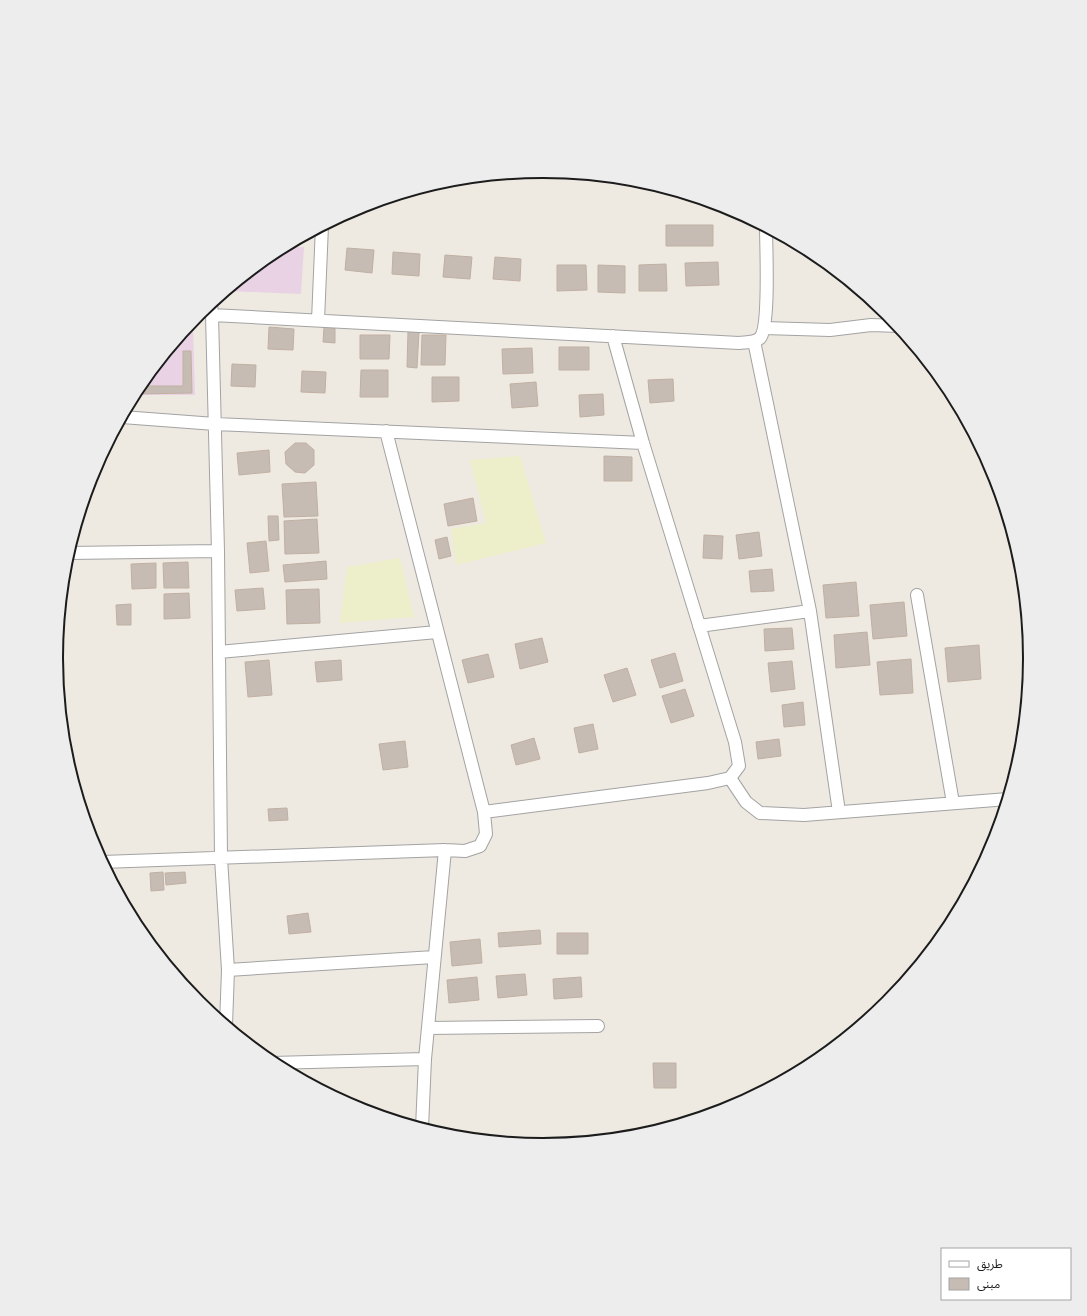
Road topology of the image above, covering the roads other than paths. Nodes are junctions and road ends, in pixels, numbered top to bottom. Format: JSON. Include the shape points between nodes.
{"nodes":[{"id":1,"x":322,"y":232,"type":"edge"},
{"id":2,"x":766,"y":232,"type":"edge"},
{"id":3,"x":214,"y":309,"type":"edge"},
{"id":4,"x":212,"y":311,"type":"edge"},
{"id":5,"x":318,"y":320,"type":"junction"},
{"id":6,"x":890,"y":326,"type":"edge"},
{"id":7,"x":764,"y":328,"type":"junction"},
{"id":8,"x":612,"y":336,"type":"junction"},
{"id":9,"x":754,"y":341,"type":"junction"},
{"id":10,"x":127,"y":417,"type":"edge"},
{"id":11,"x":215,"y":424,"type":"junction"},
{"id":12,"x":386,"y":431,"type":"junction"},
{"id":13,"x":643,"y":443,"type":"junction"},
{"id":14,"x":218,"y":551,"type":"junction"},
{"id":15,"x":74,"y":554,"type":"edge"},
{"id":16,"x":917,"y":595,"type":"dead end"},
{"id":17,"x":810,"y":611,"type":"junction"},
{"id":18,"x":699,"y":626,"type":"junction"},
{"id":19,"x":437,"y":632,"type":"junction"},
{"id":20,"x":219,"y":652,"type":"junction"},
{"id":21,"x":730,"y":778,"type":"junction"},
{"id":22,"x":1002,"y":799,"type":"edge"},
{"id":23,"x":953,"y":803,"type":"junction"},
{"id":24,"x":484,"y":812,"type":"junction"},
{"id":25,"x":839,"y":812,"type":"junction"},
{"id":26,"x":445,"y":850,"type":"junction"},
{"id":27,"x":221,"y":858,"type":"junction"},
{"id":28,"x":109,"y":862,"type":"edge"},
{"id":29,"x":434,"y":957,"type":"junction"},
{"id":30,"x":228,"y":970,"type":"junction"},
{"id":31,"x":226,"y":1018,"type":"edge"},
{"id":32,"x":598,"y":1026,"type":"dead end"},
{"id":33,"x":428,"y":1028,"type":"junction"},
{"id":34,"x":425,"y":1059,"type":"junction"},
{"id":35,"x":285,"y":1063,"type":"edge"},
{"id":36,"x":422,"y":1123,"type":"edge"}],
"edges":[{"from":1,"to":5,"type":"street"},
{"from":2,"to":7,"type":"street"},
{"from":3,"to":5,"type":"street"},
{"from":4,"to":11,"type":"street"},
{"from":5,"to":8,"type":"street"},
{"from":6,"to":7,"type":"street","via":[[871,325],[830,330]]},
{"from":7,"to":9,"type":"street","via":[[760,338]]},
{"from":8,"to":9,"type":"street","via":[[739,343]]},
{"from":8,"to":13,"type":"street"},
{"from":9,"to":17,"type":"street"},
{"from":10,"to":11,"type":"street"},
{"from":11,"to":12,"type":"street"},
{"from":11,"to":14,"type":"street"},
{"from":12,"to":13,"type":"street"},
{"from":12,"to":19,"type":"street"},
{"from":13,"to":18,"type":"street"},
{"from":14,"to":15,"type":"street"},
{"from":14,"to":20,"type":"street"},
{"from":16,"to":23,"type":"street"},
{"from":17,"to":18,"type":"street"},
{"from":17,"to":25,"type":"street"},
{"from":18,"to":21,"type":"street","via":[[735,742],[739,766]]},
{"from":19,"to":20,"type":"street"},
{"from":19,"to":24,"type":"street"},
{"from":20,"to":27,"type":"street"},
{"from":21,"to":24,"type":"street"},
{"from":21,"to":25,"type":"street","via":[[746,802],[760,813]]},
{"from":22,"to":23,"type":"street"},
{"from":23,"to":25,"type":"street"},
{"from":24,"to":26,"type":"street","via":[[486,834],[480,846],[465,851]]},
{"from":26,"to":27,"type":"street"},
{"from":26,"to":29,"type":"street"},
{"from":27,"to":28,"type":"street"},
{"from":27,"to":30,"type":"street"},
{"from":29,"to":30,"type":"street"},
{"from":29,"to":33,"type":"street"},
{"from":30,"to":31,"type":"street"},
{"from":32,"to":33,"type":"street"},
{"from":33,"to":34,"type":"street"},
{"from":34,"to":35,"type":"street"},
{"from":34,"to":36,"type":"street"}]}
